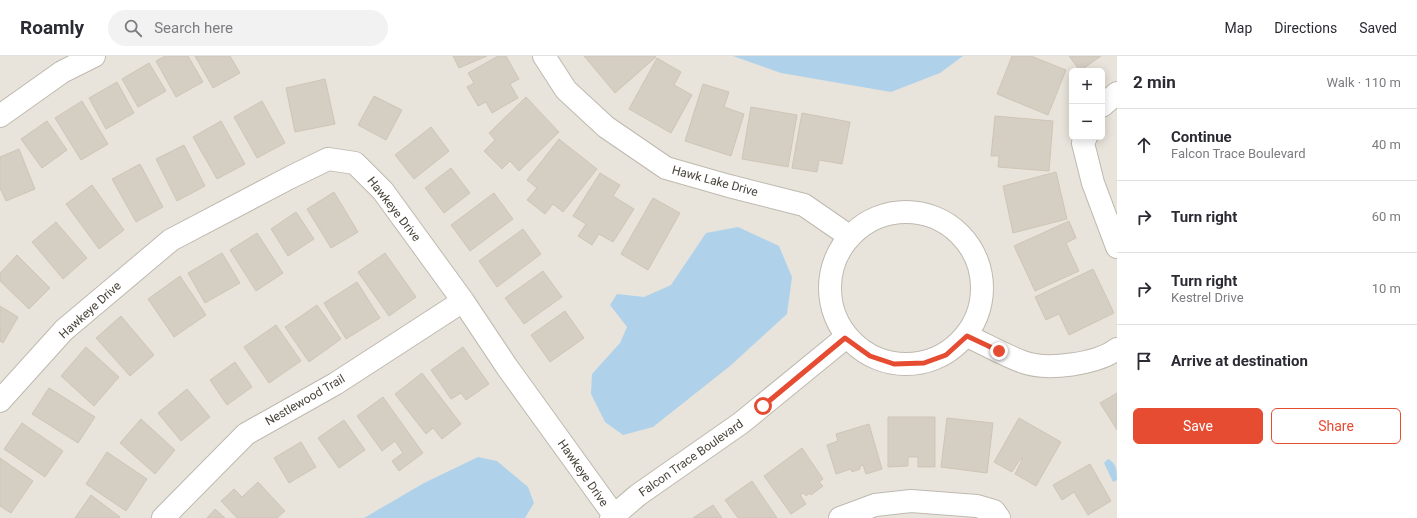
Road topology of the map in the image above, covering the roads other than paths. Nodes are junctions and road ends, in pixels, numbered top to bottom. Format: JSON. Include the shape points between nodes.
{"nodes":[{"id":1,"x":94,"y":56,"type":"edge"},
{"id":2,"x":544,"y":56,"type":"edge"},
{"id":3,"x":1117,"y":93,"type":"edge"},
{"id":4,"x":1104,"y":104,"type":"edge"},
{"id":5,"x":0,"y":116,"type":"edge"},
{"id":6,"x":1085,"y":140,"type":"edge"},
{"id":7,"x":849,"y":236,"type":"junction"},
{"id":8,"x":1117,"y":246,"type":"edge"},
{"id":9,"x":463,"y":301,"type":"junction"},
{"id":10,"x":967,"y":336,"type":"junction"},
{"id":11,"x":845,"y":338,"type":"junction"},
{"id":12,"x":1117,"y":349,"type":"edge"},
{"id":13,"x":0,"y":401,"type":"edge"},
{"id":14,"x":613,"y":517,"type":"edge"},
{"id":15,"x":163,"y":518,"type":"edge"},
{"id":16,"x":840,"y":518,"type":"edge"},
{"id":17,"x":999,"y":518,"type":"edge"}],
"edges":[{"from":1,"to":5,"type":"street","via":[[62,72]]},
{"from":2,"to":7,"type":"street","name":"Hawk Lake Drive","via":[[566,90],[606,127],[666,168],[804,205]]},
{"from":3,"to":4,"type":"street"},
{"from":6,"to":8,"type":"street","via":[[1083,144],[1093,183]]},
{"from":7,"to":10,"type":"street","via":[[865,222],[884,214],[911,212],[942,220],[960,234],[972,247],[980,272],[980,305]]},
{"from":7,"to":11,"type":"street","via":[[836,256],[829,293]]},
{"from":9,"to":13,"type":"street","name":"Hawkeye Drive","via":[[383,191],[355,163],[328,159],[171,240],[64,330]]},
{"from":9,"to":14,"type":"street","name":"Hawkeye Drive"},
{"from":9,"to":15,"type":"street","name":"Nestlewood Trail","via":[[335,384],[246,434]]},
{"from":10,"to":11,"type":"street","via":[[946,355],[924,363],[894,364],[870,356]]},
{"from":10,"to":12,"type":"street","via":[[1024,363],[1058,366],[1108,355]]},
{"from":11,"to":14,"type":"street","name":"Falcon Trace Boulevard","via":[[741,423],[638,495]]},
{"from":16,"to":17,"type":"street","via":[[875,505],[911,501],[977,506],[994,511]]}]}
